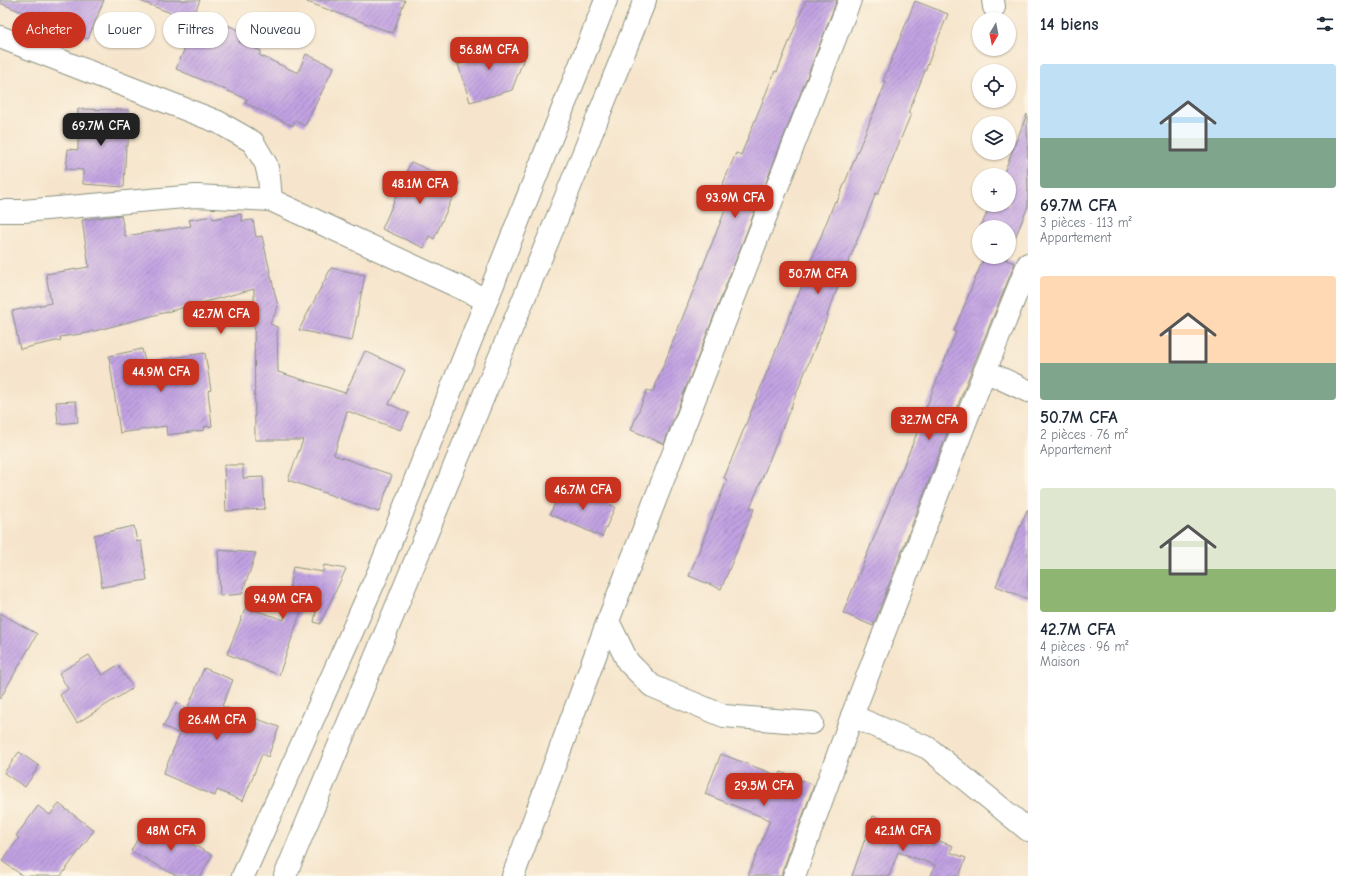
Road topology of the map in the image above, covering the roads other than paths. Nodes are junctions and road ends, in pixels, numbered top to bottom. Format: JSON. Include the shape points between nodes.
{"nodes":[{"id":1,"x":606,"y":0,"type":"edge"},
{"id":2,"x":645,"y":0,"type":"edge"},
{"id":3,"x":850,"y":0,"type":"edge"},
{"id":4,"x":0,"y":37,"type":"edge"},
{"id":5,"x":271,"y":200,"type":"junction"},
{"id":6,"x":0,"y":211,"type":"edge"},
{"id":7,"x":1028,"y":264,"type":"edge"},
{"id":8,"x":487,"y":300,"type":"junction"},
{"id":9,"x":985,"y":371,"type":"junction"},
{"id":10,"x":1028,"y":391,"type":"edge"},
{"id":11,"x":608,"y":621,"type":"junction"},
{"id":12,"x":852,"y":716,"type":"junction"},
{"id":13,"x":812,"y":723,"type":"dead end"},
{"id":14,"x":1028,"y":830,"type":"edge"},
{"id":15,"x":243,"y":876,"type":"edge"},
{"id":16,"x":285,"y":876,"type":"edge"},
{"id":17,"x":513,"y":876,"type":"edge"},
{"id":18,"x":794,"y":876,"type":"edge"}],
"edges":[{"from":1,"to":8,"type":"street"},
{"from":2,"to":16,"type":"street"},
{"from":3,"to":11,"type":"street"},
{"from":4,"to":5,"type":"street","via":[[218,122],[252,142],[266,164]]},
{"from":5,"to":6,"type":"street","via":[[196,196]]},
{"from":5,"to":8,"type":"street"},
{"from":7,"to":9,"type":"street"},
{"from":8,"to":15,"type":"street","via":[[379,571]]},
{"from":9,"to":10,"type":"street"},
{"from":9,"to":12,"type":"street"},
{"from":11,"to":13,"type":"street","via":[[628,662],[652,686],[724,716]]},
{"from":11,"to":17,"type":"street"},
{"from":12,"to":14,"type":"street","via":[[928,748]]},
{"from":12,"to":18,"type":"street"}]}
